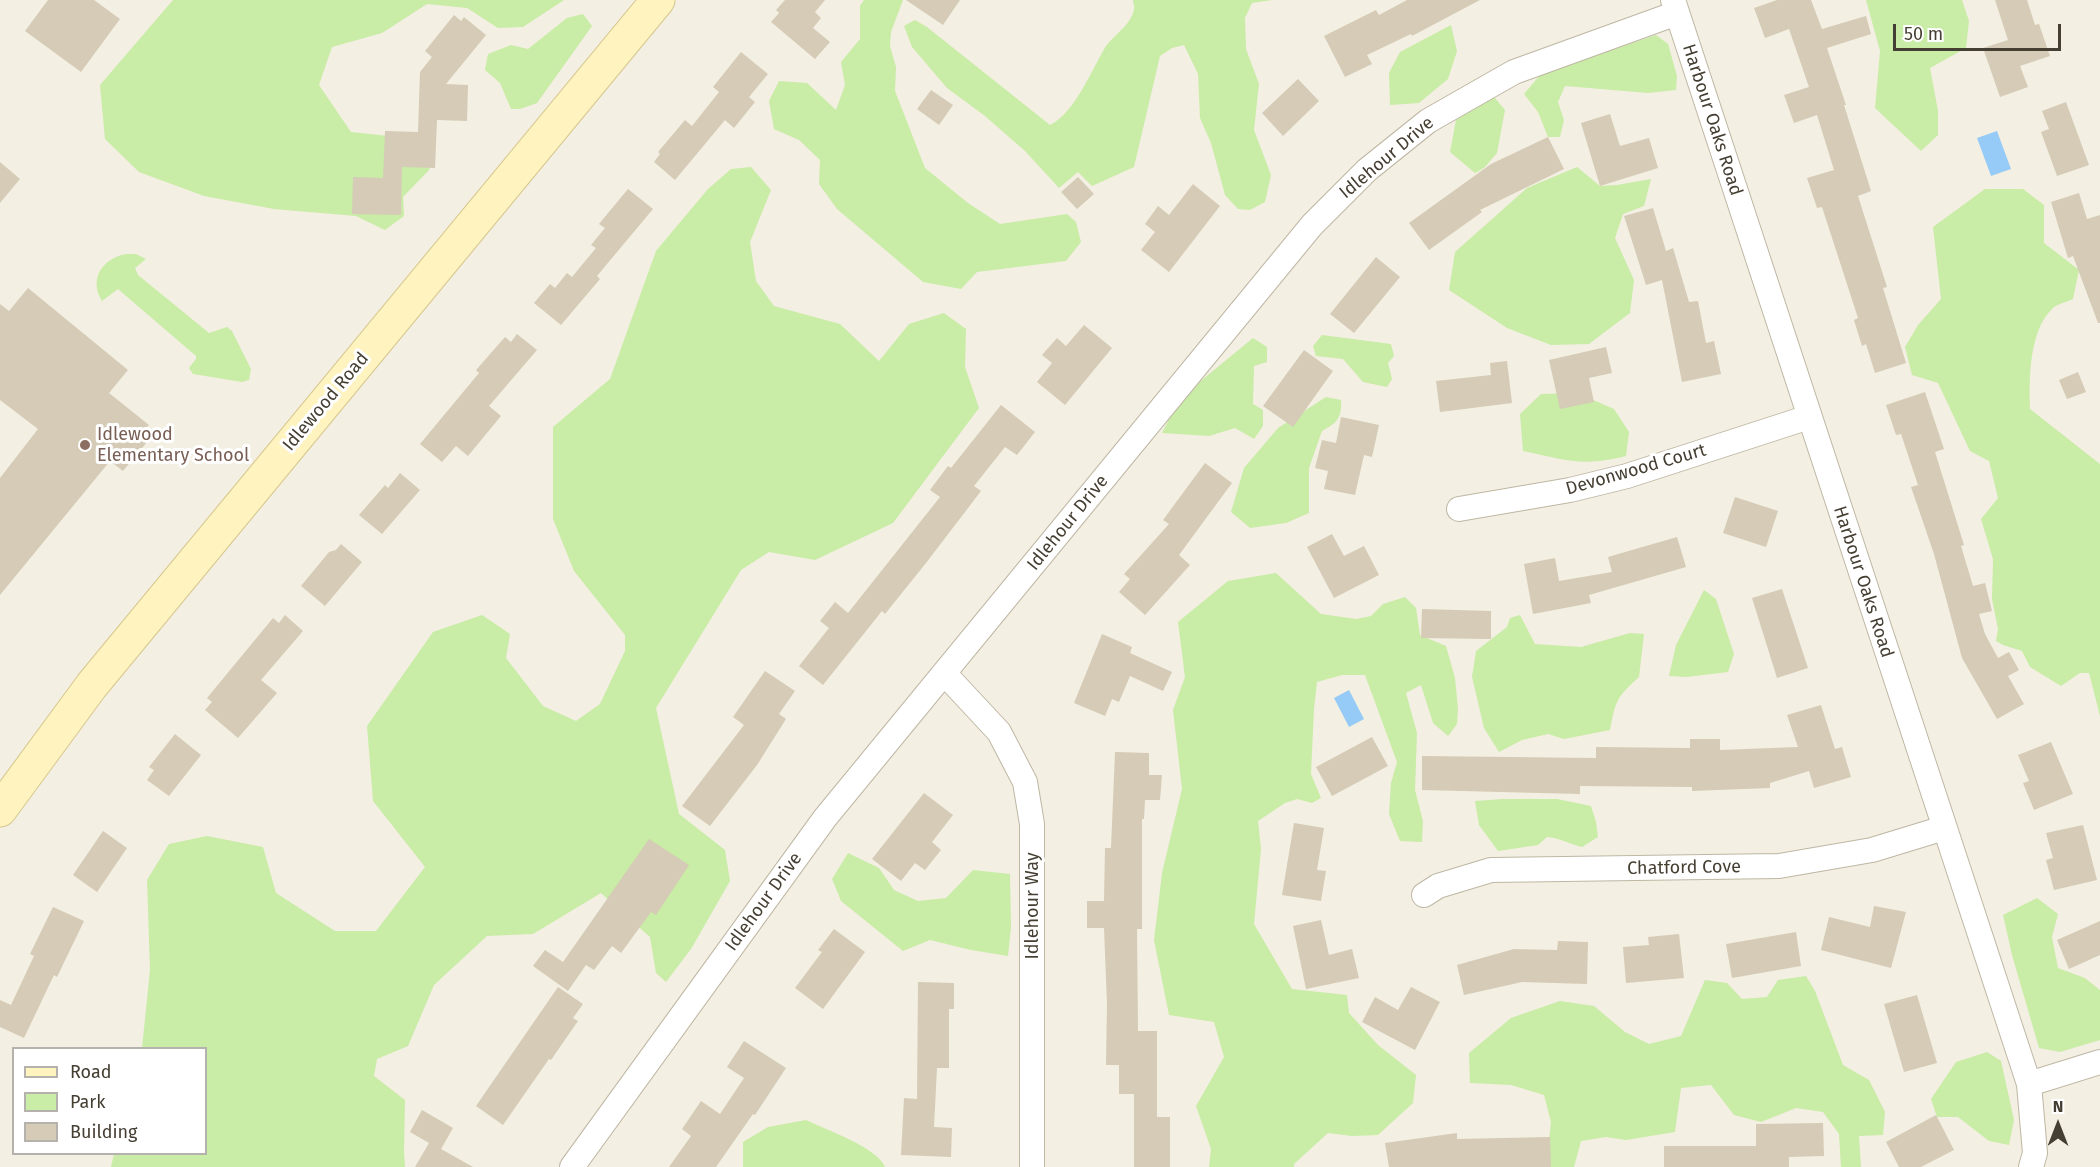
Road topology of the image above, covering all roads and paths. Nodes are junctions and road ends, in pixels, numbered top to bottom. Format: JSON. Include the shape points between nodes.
{"nodes":[{"id":1,"x":657,"y":0,"type":"edge"},
{"id":2,"x":1675,"y":6,"type":"edge"},
{"id":3,"x":1809,"y":417,"type":"junction"},
{"id":4,"x":1459,"y":509,"type":"dead end"},
{"id":5,"x":944,"y":673,"type":"junction"},
{"id":6,"x":0,"y":810,"type":"edge"},
{"id":7,"x":1944,"y":828,"type":"junction"},
{"id":8,"x":1424,"y":895,"type":"dead end"},
{"id":9,"x":2100,"y":1062,"type":"edge"},
{"id":10,"x":2029,"y":1084,"type":"junction"},
{"id":11,"x":572,"y":1167,"type":"edge"},
{"id":12,"x":1032,"y":1167,"type":"edge"},
{"id":13,"x":2031,"y":1167,"type":"edge"}],
"edges":[{"from":1,"to":6,"type":"street","name":"Idlewood Road","via":[[92,685]]},
{"from":2,"to":3,"type":"street","name":"Harbour Oaks Road"},
{"from":2,"to":5,"type":"street","name":"Idlehour Drive","via":[[1514,72],[1428,121],[1367,170],[1312,225]]},
{"from":3,"to":4,"type":"street","name":"Devonwood Court","via":[[1627,476]]},
{"from":3,"to":7,"type":"street","name":"Harbour Oaks Road"},
{"from":5,"to":11,"type":"street","name":"Idlehour Drive","via":[[825,818]]},
{"from":5,"to":12,"type":"street","name":"Idlehour Way","via":[[999,732],[1025,782],[1032,824]]},
{"from":7,"to":8,"type":"street","name":"Chatford Cove","via":[[1872,849],[1779,866],[1491,870],[1438,886]]},
{"from":7,"to":10,"type":"street","name":"Harbour Oaks Road"},
{"from":9,"to":10,"type":"street"},
{"from":10,"to":13,"type":"street","name":"Harbour Oaks Road","via":[[2035,1153]]}]}
